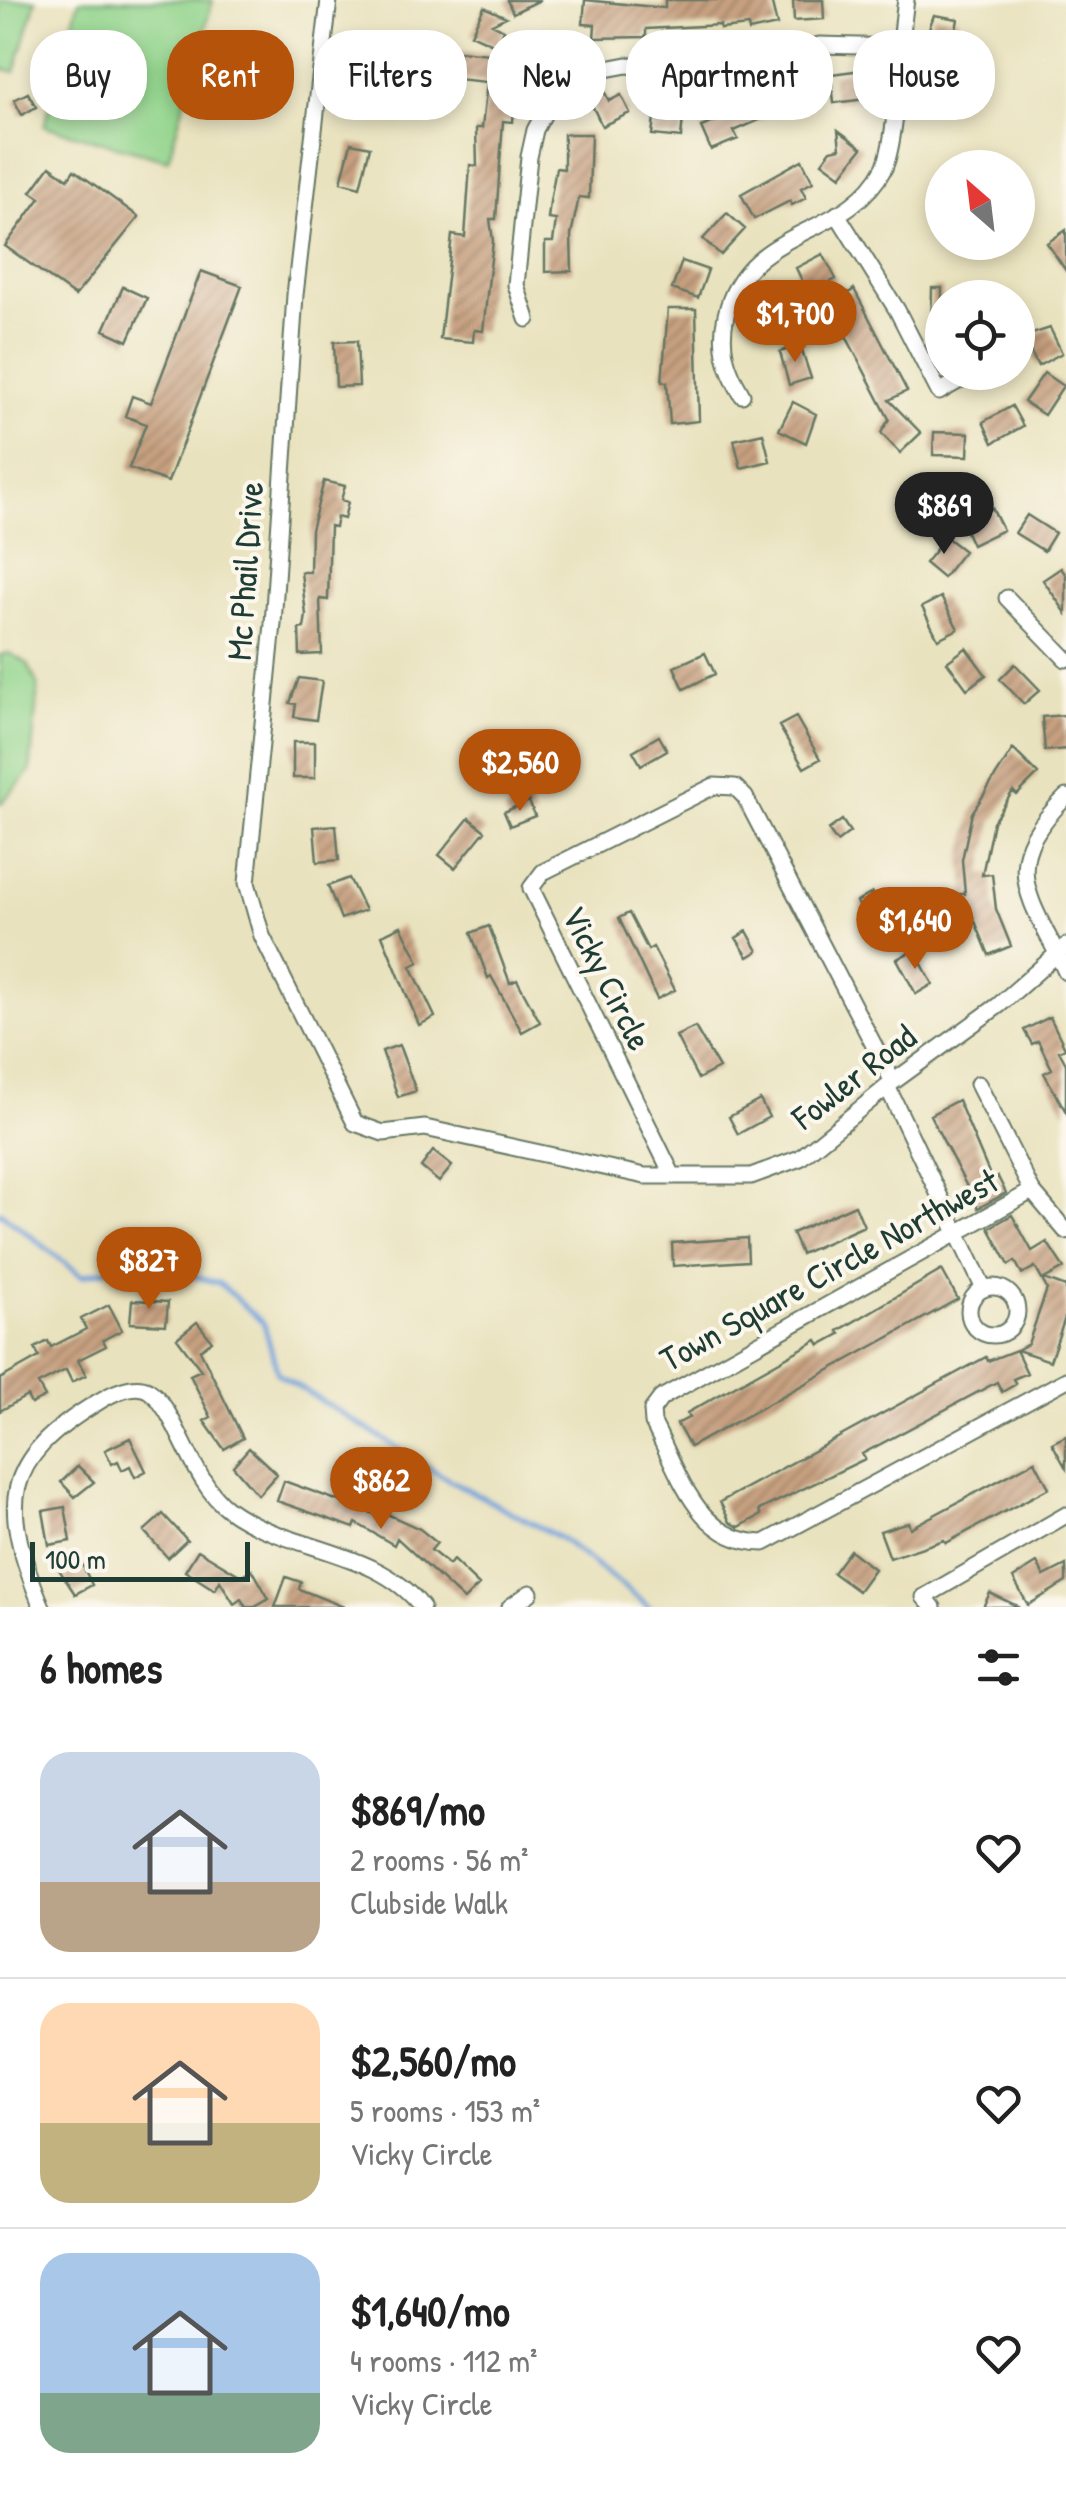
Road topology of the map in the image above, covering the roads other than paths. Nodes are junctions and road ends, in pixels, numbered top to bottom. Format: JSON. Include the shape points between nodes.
{"nodes":[{"id":1,"x":329,"y":0,"type":"edge"},
{"id":2,"x":906,"y":0,"type":"edge"},
{"id":3,"x":901,"y":30,"type":"edge"},
{"id":4,"x":853,"y":45,"type":"edge"},
{"id":5,"x":891,"y":120,"type":"edge"},
{"id":6,"x":837,"y":214,"type":"junction"},
{"id":7,"x":527,"y":319,"type":"dead end"},
{"id":8,"x":925,"y":366,"type":"edge"},
{"id":9,"x":742,"y":395,"type":"dead end"},
{"id":10,"x":1006,"y":598,"type":"dead end"},
{"id":11,"x":1066,"y":659,"type":"edge"},
{"id":12,"x":1066,"y":796,"type":"edge"},
{"id":13,"x":1062,"y":950,"type":"edge"},
{"id":14,"x":1066,"y":972,"type":"edge"},
{"id":15,"x":890,"y":1084,"type":"junction"},
{"id":16,"x":978,"y":1084,"type":"dead end"},
{"id":17,"x":355,"y":1124,"type":"joint"},
{"id":18,"x":671,"y":1172,"type":"junction"},
{"id":19,"x":1032,"y":1191,"type":"junction"},
{"id":20,"x":1066,"y":1231,"type":"edge"},
{"id":21,"x":957,"y":1232,"type":"junction"},
{"id":22,"x":984,"y":1289,"type":"dead end"},
{"id":23,"x":1066,"y":1380,"type":"edge"},
{"id":24,"x":1066,"y":1515,"type":"edge"},
{"id":25,"x":530,"y":1593,"type":"dead end"},
{"id":26,"x":929,"y":1602,"type":"edge"},
{"id":27,"x":42,"y":1607,"type":"edge"},
{"id":28,"x":422,"y":1607,"type":"edge"},
{"id":29,"x":510,"y":1607,"type":"edge"}],
"edges":[{"from":1,"to":17,"type":"street","name":"Mc Phail Drive","via":[[295,295],[247,883],[262,936]]},
{"from":2,"to":3,"type":"street"},
{"from":4,"to":7,"type":"street","via":[[819,45],[730,74],[627,64],[564,77],[535,130],[529,157],[516,286]]},
{"from":5,"to":6,"type":"street","via":[[888,156],[866,194]]},
{"from":6,"to":8,"type":"street"},
{"from":6,"to":9,"type":"street","via":[[771,248],[737,283],[723,340],[724,360]]},
{"from":10,"to":11,"type":"street"},
{"from":12,"to":13,"type":"street","via":[[1039,823],[1026,848],[1024,874],[1034,910]]},
{"from":13,"to":14,"type":"street"},
{"from":13,"to":15,"type":"street","name":"Fowler Road"},
{"from":15,"to":18,"type":"street","name":"Fowler Road","via":[[800,1158],[751,1176]]},
{"from":15,"to":18,"type":"street","name":"Vicky Circle","via":[[745,796],[736,787],[714,786],[543,872],[531,888]]},
{"from":15,"to":21,"type":"street"},
{"from":16,"to":19,"type":"street","name":"Town Square Circle Northwest"},
{"from":17,"to":18,"type":"street","name":"Fowler Road","via":[[382,1133],[425,1128],[645,1176]]},
{"from":19,"to":20,"type":"street","name":"Town Square Circle Northwest"},
{"from":19,"to":21,"type":"street","name":"Town Square Circle Northwest"},
{"from":21,"to":22,"type":"street"},
{"from":21,"to":23,"type":"street","name":"Town Square Circle Northwest","via":[[660,1398],[653,1423],[707,1523],[727,1536],[764,1543]]},
{"from":24,"to":26,"type":"street"},
{"from":25,"to":29,"type":"street"},
{"from":27,"to":28,"type":"street","via":[[14,1543],[14,1482],[49,1431],[135,1388],[160,1404],[204,1485],[223,1505],[393,1580]]}]}
